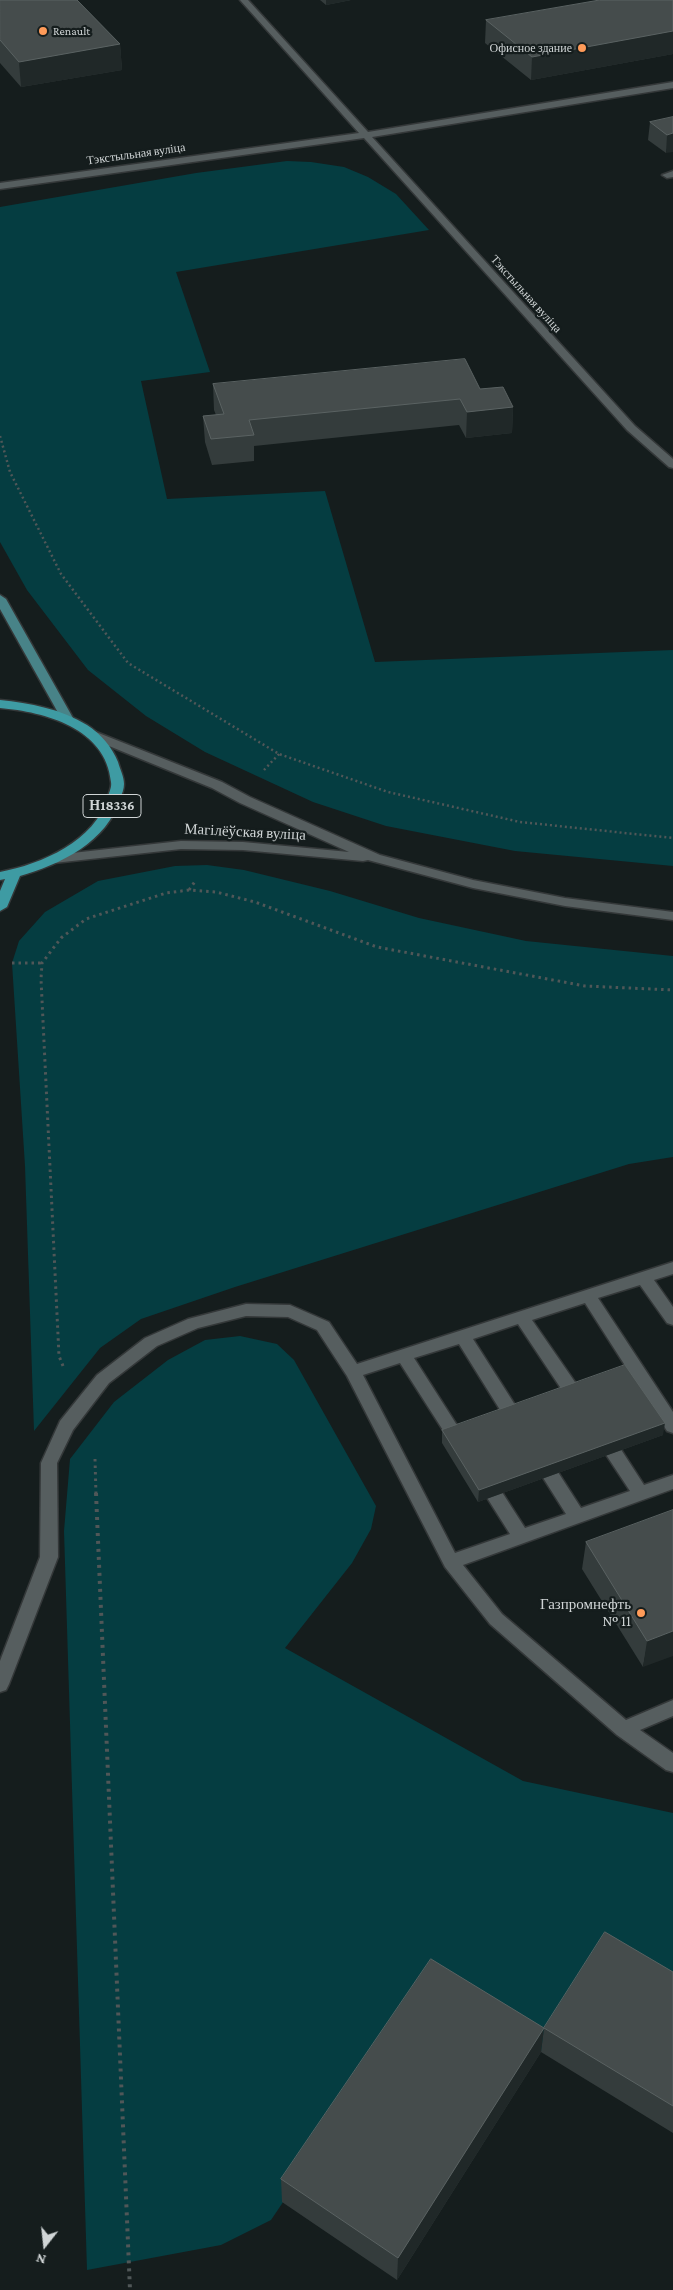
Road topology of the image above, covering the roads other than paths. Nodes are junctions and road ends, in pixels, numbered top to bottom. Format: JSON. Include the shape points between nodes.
{"nodes":[{"id":1,"x":244,"y":0,"type":"edge"},
{"id":2,"x":673,"y":85,"type":"edge"},
{"id":3,"x":365,"y":134,"type":"junction"},
{"id":4,"x":0,"y":186,"type":"edge"},
{"id":5,"x":673,"y":465,"type":"edge"},
{"id":6,"x":0,"y":599,"type":"edge"},
{"id":7,"x":0,"y":704,"type":"edge"},
{"id":8,"x":67,"y":718,"type":"junction"},
{"id":9,"x":92,"y":734,"type":"junction"},
{"id":10,"x":375,"y":858,"type":"junction"},
{"id":11,"x":54,"y":859,"type":"junction"},
{"id":12,"x":7,"y":875,"type":"edge"},
{"id":13,"x":0,"y":907,"type":"edge"},
{"id":14,"x":673,"y":916,"type":"edge"},
{"id":15,"x":673,"y":1268,"type":"edge"},
{"id":16,"x":643,"y":1277,"type":"junction"},
{"id":17,"x":588,"y":1295,"type":"junction"},
{"id":18,"x":522,"y":1317,"type":"junction"},
{"id":19,"x":673,"y":1319,"type":"edge"},
{"id":20,"x":464,"y":1336,"type":"junction"},
{"id":21,"x":404,"y":1355,"type":"junction"},
{"id":22,"x":353,"y":1372,"type":"junction"},
{"id":23,"x":673,"y":1426,"type":"edge"},
{"id":24,"x":468,"y":1454,"type":"edge"},
{"id":25,"x":478,"y":1471,"type":"edge"},
{"id":26,"x":673,"y":1482,"type":"edge"},
{"id":27,"x":641,"y":1494,"type":"junction"},
{"id":28,"x":577,"y":1517,"type":"junction"},
{"id":29,"x":521,"y":1537,"type":"junction"},
{"id":30,"x":451,"y":1562,"type":"junction"},
{"id":31,"x":0,"y":1684,"type":"edge"},
{"id":32,"x":673,"y":1708,"type":"edge"},
{"id":33,"x":624,"y":1729,"type":"junction"},
{"id":34,"x":673,"y":1764,"type":"edge"}],
"edges":[{"from":1,"to":3,"type":"street","name":"Тэкстыльная вуліца"},
{"from":2,"to":3,"type":"street","name":"Тэкстыльная вуліца"},
{"from":3,"to":4,"type":"street","name":"Тэкстыльная вуліца"},
{"from":3,"to":5,"type":"street","name":"Тэкстыльная вуліца","via":[[625,421]]},
{"from":6,"to":8,"type":"main road","number":"Н18336"},
{"from":7,"to":8,"type":"highway","number":"Н18336","via":[[22,706]]},
{"from":8,"to":9,"type":"highway","number":"Н18336"},
{"from":9,"to":10,"type":"street","name":"Магілёўская вуліца","via":[[217,785]]},
{"from":9,"to":11,"type":"highway","number":"Н18336","via":[[111,757],[118,784],[110,812],[88,838]]},
{"from":10,"to":11,"type":"street","name":"Магілёўская вуліца","via":[[181,844]]},
{"from":10,"to":14,"type":"street","name":"Магілёўская вуліца","via":[[473,884],[565,902]]},
{"from":11,"to":12,"type":"highway","number":"Н18336"},
{"from":12,"to":13,"type":"highway","number":"Н18336"},
{"from":15,"to":16,"type":"street"},
{"from":16,"to":17,"type":"street"},
{"from":16,"to":19,"type":"street"},
{"from":17,"to":18,"type":"street"},
{"from":17,"to":23,"type":"street"},
{"from":18,"to":20,"type":"street"},
{"from":18,"to":27,"type":"street"},
{"from":20,"to":21,"type":"street"},
{"from":20,"to":28,"type":"street"},
{"from":21,"to":22,"type":"street"},
{"from":21,"to":24,"type":"street"},
{"from":22,"to":30,"type":"street"},
{"from":22,"to":31,"type":"street","via":[[323,1326],[290,1311],[246,1310],[194,1323],[151,1342],[103,1379],[66,1426],[49,1463],[49,1557]]},
{"from":25,"to":29,"type":"street"},
{"from":26,"to":27,"type":"street"},
{"from":27,"to":28,"type":"street"},
{"from":28,"to":29,"type":"street"},
{"from":29,"to":30,"type":"street"},
{"from":30,"to":33,"type":"street","via":[[496,1619]]},
{"from":32,"to":33,"type":"street"},
{"from":33,"to":34,"type":"street"}]}
